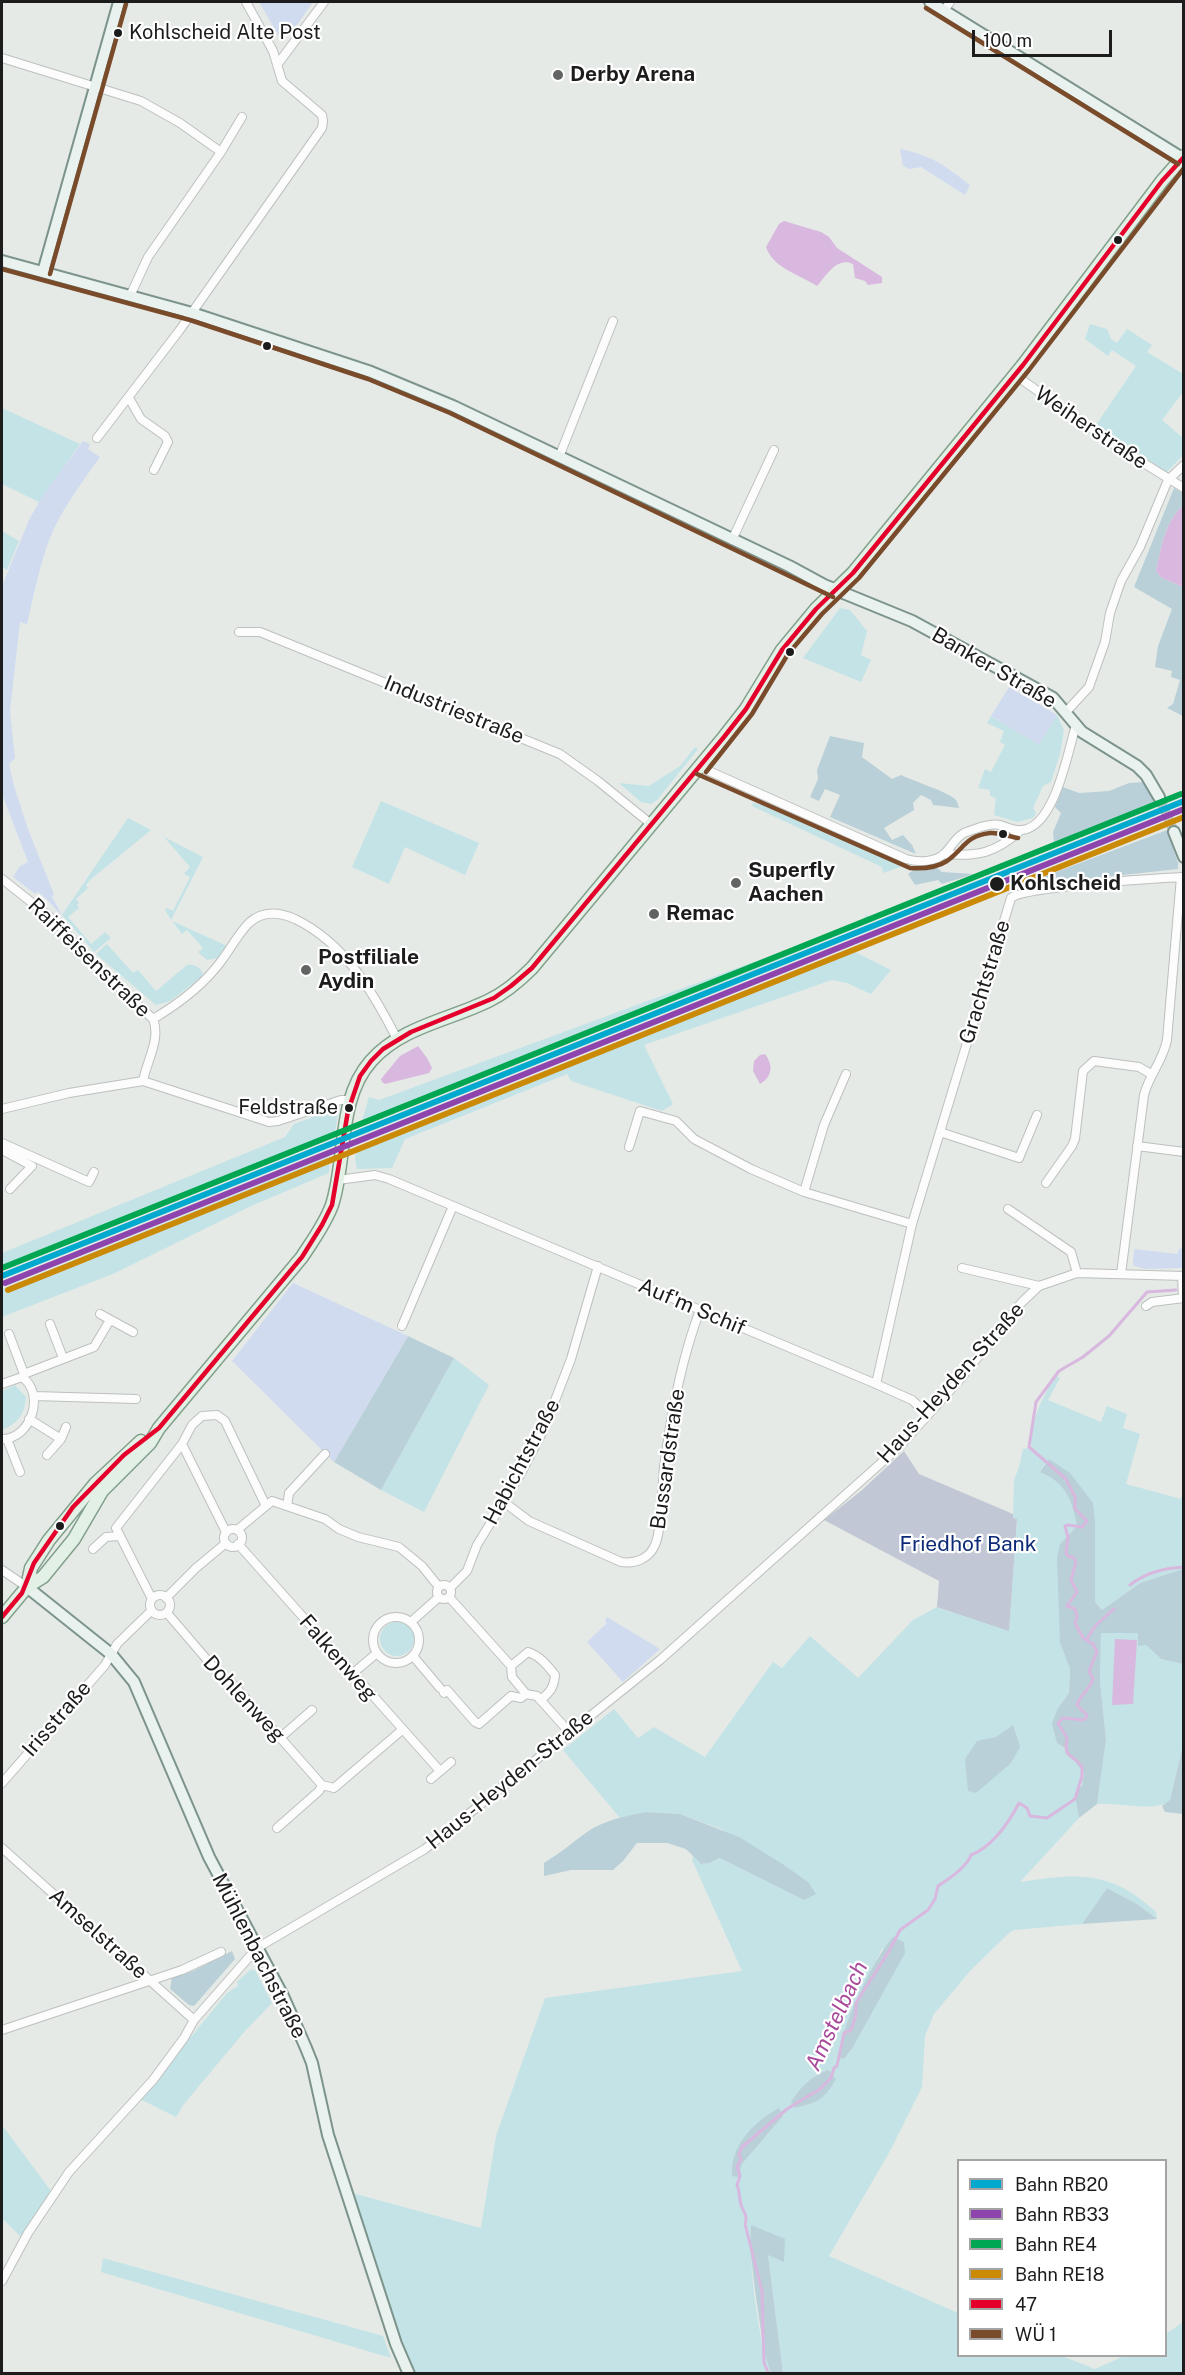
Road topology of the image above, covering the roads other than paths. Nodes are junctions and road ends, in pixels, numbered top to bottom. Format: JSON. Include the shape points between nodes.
{"nodes":[{"id":1,"x":119,"y":2,"type":"edge"},
{"id":2,"x":246,"y":2,"type":"edge"},
{"id":3,"x":324,"y":2,"type":"edge"},
{"id":4,"x":930,"y":2,"type":"edge"},
{"id":5,"x":947,"y":6,"type":"edge"},
{"id":6,"x":2,"y":58,"type":"edge"},
{"id":7,"x":277,"y":66,"type":"junction"},
{"id":8,"x":94,"y":86,"type":"junction"},
{"id":9,"x":242,"y":117,"type":"dead end"},
{"id":10,"x":221,"y":152,"type":"junction"},
{"id":11,"x":1183,"y":158,"type":"edge"},
{"id":12,"x":2,"y":261,"type":"edge"},
{"id":13,"x":43,"y":272,"type":"junction"},
{"id":14,"x":130,"y":296,"type":"junction"},
{"id":15,"x":192,"y":313,"type":"junction"},
{"id":16,"x":613,"y":321,"type":"dead end"},
{"id":17,"x":1015,"y":375,"type":"junction"},
{"id":18,"x":129,"y":398,"type":"junction"},
{"id":19,"x":98,"y":438,"type":"dead end"},
{"id":20,"x":774,"y":450,"type":"dead end"},
{"id":21,"x":559,"y":457,"type":"junction"},
{"id":22,"x":1184,"y":465,"type":"edge"},
{"id":23,"x":153,"y":470,"type":"dead end"},
{"id":24,"x":1168,"y":480,"type":"junction"},
{"id":25,"x":1184,"y":488,"type":"edge"},
{"id":26,"x":732,"y":540,"type":"junction"},
{"id":27,"x":836,"y":590,"type":"junction"},
{"id":28,"x":239,"y":632,"type":"dead end"},
{"id":29,"x":1066,"y":712,"type":"junction"},
{"id":30,"x":1076,"y":725,"type":"junction"},
{"id":31,"x":700,"y":767,"type":"junction"},
{"id":32,"x":1159,"y":796,"type":"tunnel mouth"},
{"id":33,"x":651,"y":824,"type":"junction"},
{"id":34,"x":1020,"y":831,"type":"junction"},
{"id":35,"x":1174,"y":832,"type":"tunnel mouth"},
{"id":36,"x":944,"y":854,"type":"junction"},
{"id":37,"x":1184,"y":857,"type":"edge"},
{"id":38,"x":1182,"y":877,"type":"edge"},
{"id":39,"x":2,"y":879,"type":"edge"},
{"id":40,"x":153,"y":1018,"type":"junction"},
{"id":41,"x":397,"y":1038,"type":"junction"},
{"id":42,"x":846,"y":1074,"type":"dead end"},
{"id":43,"x":1151,"y":1074,"type":"junction"},
{"id":44,"x":143,"y":1081,"type":"junction"},
{"id":45,"x":351,"y":1106,"type":"junction"},
{"id":46,"x":2,"y":1109,"type":"edge"},
{"id":47,"x":1037,"y":1115,"type":"dead end"},
{"id":48,"x":940,"y":1131,"type":"junction"},
{"id":49,"x":2,"y":1143,"type":"edge"},
{"id":50,"x":1137,"y":1146,"type":"junction"},
{"id":51,"x":629,"y":1147,"type":"dead end"},
{"id":52,"x":2,"y":1150,"type":"edge"},
{"id":53,"x":1184,"y":1152,"type":"edge"},
{"id":54,"x":94,"y":1172,"type":"dead end"},
{"id":55,"x":338,"y":1180,"type":"junction"},
{"id":56,"x":1046,"y":1183,"type":"dead end"},
{"id":57,"x":10,"y":1189,"type":"dead end"},
{"id":58,"x":804,"y":1192,"type":"junction"},
{"id":59,"x":453,"y":1206,"type":"junction"},
{"id":60,"x":1008,"y":1209,"type":"dead end"},
{"id":61,"x":912,"y":1224,"type":"junction"},
{"id":62,"x":598,"y":1266,"type":"junction"},
{"id":63,"x":962,"y":1268,"type":"dead end"},
{"id":64,"x":1077,"y":1273,"type":"junction"},
{"id":65,"x":1121,"y":1274,"type":"junction"},
{"id":66,"x":1183,"y":1276,"type":"edge"},
{"id":67,"x":1039,"y":1286,"type":"junction"},
{"id":68,"x":1183,"y":1293,"type":"edge"},
{"id":69,"x":1146,"y":1306,"type":"dead end"},
{"id":70,"x":700,"y":1310,"type":"junction"},
{"id":71,"x":100,"y":1314,"type":"dead end"},
{"id":72,"x":110,"y":1320,"type":"junction"},
{"id":73,"x":50,"y":1324,"type":"dead end"},
{"id":74,"x":402,"y":1326,"type":"dead end"},
{"id":75,"x":133,"y":1332,"type":"dead end"},
{"id":76,"x":9,"y":1334,"type":"dead end"},
{"id":77,"x":63,"y":1358,"type":"junction"},
{"id":78,"x":23,"y":1376,"type":"junction"},
{"id":79,"x":2,"y":1384,"type":"edge"},
{"id":80,"x":876,"y":1384,"type":"junction"},
{"id":81,"x":34,"y":1396,"type":"junction"},
{"id":82,"x":136,"y":1399,"type":"dead end"},
{"id":83,"x":928,"y":1415,"type":"junction"},
{"id":84,"x":29,"y":1419,"type":"junction"},
{"id":85,"x":66,"y":1427,"type":"dead end"},
{"id":86,"x":159,"y":1428,"type":"junction"},
{"id":87,"x":4,"y":1439,"type":"edge"},
{"id":88,"x":61,"y":1439,"type":"junction"},
{"id":89,"x":182,"y":1444,"type":"junction"},
{"id":90,"x":325,"y":1454,"type":"dead end"},
{"id":91,"x":47,"y":1455,"type":"dead end"},
{"id":92,"x":20,"y":1472,"type":"dead end"},
{"id":93,"x":504,"y":1502,"type":"junction"},
{"id":94,"x":266,"y":1506,"type":"junction"},
{"id":95,"x":286,"y":1506,"type":"junction"},
{"id":96,"x":237,"y":1530,"type":"junction"},
{"id":97,"x":226,"y":1533,"type":"junction"},
{"id":98,"x":119,"y":1536,"type":"junction"},
{"id":99,"x":226,"y":1543,"type":"junction"},
{"id":100,"x":238,"y":1544,"type":"junction"},
{"id":101,"x":93,"y":1550,"type":"dead end"},
{"id":102,"x":2,"y":1570,"type":"edge"},
{"id":103,"x":27,"y":1587,"type":"junction"},
{"id":104,"x":439,"y":1587,"type":"junction"},
{"id":105,"x":450,"y":1588,"type":"junction"},
{"id":106,"x":439,"y":1597,"type":"junction"},
{"id":107,"x":449,"y":1597,"type":"junction"},
{"id":108,"x":166,"y":1598,"type":"junction"},
{"id":109,"x":152,"y":1599,"type":"junction"},
{"id":110,"x":151,"y":1611,"type":"junction"},
{"id":111,"x":166,"y":1613,"type":"junction"},
{"id":112,"x":2,"y":1617,"type":"edge"},
{"id":113,"x":411,"y":1622,"type":"junction"},
{"id":114,"x":377,"y":1653,"type":"junction"},
{"id":115,"x":111,"y":1654,"type":"junction"},
{"id":116,"x":413,"y":1656,"type":"junction"},
{"id":117,"x":511,"y":1666,"type":"junction"},
{"id":118,"x":352,"y":1674,"type":"junction"},
{"id":119,"x":526,"y":1694,"type":"junction"},
{"id":120,"x":540,"y":1700,"type":"junction"},
{"id":121,"x":312,"y":1710,"type":"dead end"},
{"id":122,"x":402,"y":1730,"type":"junction"},
{"id":123,"x":570,"y":1733,"type":"junction"},
{"id":124,"x":281,"y":1737,"type":"junction"},
{"id":125,"x":452,"y":1762,"type":"dead end"},
{"id":126,"x":440,"y":1771,"type":"junction"},
{"id":127,"x":431,"y":1779,"type":"dead end"},
{"id":128,"x":2,"y":1783,"type":"edge"},
{"id":129,"x":322,"y":1785,"type":"junction"},
{"id":130,"x":277,"y":1828,"type":"dead end"},
{"id":131,"x":2,"y":1848,"type":"edge"},
{"id":132,"x":257,"y":1948,"type":"junction"},
{"id":133,"x":221,"y":1952,"type":"dead end"},
{"id":134,"x":151,"y":1980,"type":"junction"},
{"id":135,"x":2,"y":2019,"type":"edge"},
{"id":136,"x":194,"y":2020,"type":"junction"},
{"id":137,"x":11,"y":2027,"type":"junction"},
{"id":138,"x":2,"y":2030,"type":"edge"},
{"id":139,"x":2,"y":2281,"type":"edge"},
{"id":140,"x":409,"y":2373,"type":"edge"}],
"edges":[{"from":1,"to":8,"type":"street"},
{"from":2,"to":7,"type":"street"},
{"from":3,"to":7,"type":"street"},
{"from":4,"to":5,"type":"street"},
{"from":5,"to":11,"type":"street"},
{"from":6,"to":8,"type":"street"},
{"from":7,"to":15,"type":"street","via":[[288,87],[322,115],[322,128]]},
{"from":8,"to":10,"type":"street","via":[[159,110]]},
{"from":8,"to":13,"type":"street"},
{"from":9,"to":10,"type":"street"},
{"from":10,"to":14,"type":"street","via":[[148,257]]},
{"from":11,"to":17,"type":"main road"},
{"from":12,"to":13,"type":"street","name":"Banker Straße"},
{"from":13,"to":14,"type":"street","name":"Banker Straße"},
{"from":14,"to":15,"type":"street","name":"Banker Straße"},
{"from":15,"to":18,"type":"street"},
{"from":15,"to":21,"type":"street","name":"Banker Straße","via":[[371,372]]},
{"from":16,"to":21,"type":"street"},
{"from":17,"to":24,"type":"street","name":"Weiherstraße"},
{"from":17,"to":27,"type":"main road"},
{"from":18,"to":19,"type":"street"},
{"from":18,"to":23,"type":"street","via":[[141,419],[168,442]]},
{"from":20,"to":26,"type":"street"},
{"from":21,"to":26,"type":"street","name":"Banker Straße"},
{"from":22,"to":24,"type":"street"},
{"from":24,"to":25,"type":"street","name":"Weiherstraße"},
{"from":24,"to":29,"type":"street","via":[[1121,582],[1089,687]]},
{"from":26,"to":27,"type":"street","name":"Banker Straße"},
{"from":27,"to":29,"type":"street","name":"Banker Straße","via":[[912,621],[1053,698]]},
{"from":27,"to":31,"type":"main road","via":[[782,650],[746,709]]},
{"from":28,"to":33,"type":"street","name":"Industriestraße","via":[[260,632],[560,754]]},
{"from":29,"to":30,"type":"street","name":"Banker Straße"},
{"from":30,"to":32,"type":"street","name":"Banker Straße","via":[[1137,766]]},
{"from":30,"to":34,"type":"street","via":[[1050,806],[1038,822]]},
{"from":31,"to":33,"type":"main road"},
{"from":31,"to":36,"type":"street","via":[[906,859],[926,861]]},
{"from":33,"to":41,"type":"main road","via":[[519,981],[488,1001]]},
{"from":34,"to":36,"type":"street","via":[[996,850],[977,855]]},
{"from":34,"to":36,"type":"street","via":[[991,825],[962,834]]},
{"from":35,"to":37,"type":"street"},
{"from":38,"to":43,"type":"street","via":[[1167,1040]]},
{"from":38,"to":48,"type":"street","name":"Grachtstraße","via":[[1040,890],[1016,893],[1011,898]]},
{"from":39,"to":40,"type":"street","name":"Raiffeisenstraße","via":[[55,921],[89,959]]},
{"from":40,"to":41,"type":"street","via":[[198,988],[249,923],[258,916],[282,914],[313,929],[336,947],[366,984]]},
{"from":40,"to":44,"type":"street","name":"Raiffeisenstraße","via":[[156,1036]]},
{"from":41,"to":45,"type":"main road","via":[[361,1075]]},
{"from":42,"to":58,"type":"street","via":[[824,1125]]},
{"from":43,"to":50,"type":"street"},
{"from":43,"to":56,"type":"street","via":[[1139,1067],[1094,1061],[1086,1066],[1075,1138]]},
{"from":44,"to":45,"type":"street","via":[[269,1122],[341,1100]]},
{"from":44,"to":46,"type":"street"},
{"from":45,"to":55,"type":"main road"},
{"from":47,"to":48,"type":"street","via":[[1019,1158]]},
{"from":48,"to":61,"type":"street","name":"Grachtstraße"},
{"from":49,"to":54,"type":"street","via":[[89,1182]]},
{"from":50,"to":53,"type":"street"},
{"from":50,"to":65,"type":"street"},
{"from":51,"to":58,"type":"street","via":[[640,1111],[676,1121],[694,1138]]},
{"from":52,"to":57,"type":"street","via":[[32,1166]]},
{"from":55,"to":59,"type":"street","name":"Auf'm Schif","via":[[375,1175]]},
{"from":55,"to":86,"type":"main road","via":[[332,1205],[302,1257]]},
{"from":58,"to":61,"type":"street"},
{"from":59,"to":62,"type":"street","name":"Auf'm Schif"},
{"from":59,"to":74,"type":"street"},
{"from":60,"to":64,"type":"street","via":[[1071,1252]]},
{"from":61,"to":80,"type":"street","name":"Grachtstraße"},
{"from":62,"to":70,"type":"street","name":"Auf'm Schif"},
{"from":62,"to":93,"type":"street","name":"Habichtstraße","via":[[554,1405]]},
{"from":63,"to":67,"type":"street","name":"Haus-Heyden-Straße"},
{"from":64,"to":65,"type":"street","name":"Haus-Heyden-Straße"},
{"from":64,"to":67,"type":"street","name":"Haus-Heyden-Straße"},
{"from":65,"to":66,"type":"street","name":"Haus-Heyden-Straße"},
{"from":66,"to":68,"type":"street","name":"Haus-Heyden-Straße"},
{"from":67,"to":83,"type":"street","name":"Haus-Heyden-Straße"},
{"from":68,"to":69,"type":"street","name":"Haus-Heyden-Straße"},
{"from":70,"to":80,"type":"street","name":"Auf'm Schif"},
{"from":70,"to":93,"type":"street","name":"Bussardstraße","via":[[676,1394],[656,1541],[650,1553],[639,1561],[621,1562],[529,1521]]},
{"from":71,"to":72,"type":"street"},
{"from":72,"to":75,"type":"street"},
{"from":72,"to":77,"type":"street","via":[[94,1347]]},
{"from":73,"to":77,"type":"street"},
{"from":76,"to":78,"type":"street"},
{"from":77,"to":78,"type":"street"},
{"from":78,"to":79,"type":"street"},
{"from":78,"to":81,"type":"street"},
{"from":80,"to":83,"type":"street","name":"Auf'm Schif","via":[[912,1400]]},
{"from":81,"to":82,"type":"street"},
{"from":81,"to":84,"type":"street"},
{"from":83,"to":123,"type":"street","name":"Haus-Heyden-Straße","via":[[899,1447],[706,1621]]},
{"from":84,"to":87,"type":"street","via":[[19,1432]]},
{"from":84,"to":88,"type":"street"},
{"from":85,"to":88,"type":"street"},
{"from":86,"to":103,"type":"main road","via":[[150,1443],[102,1491],[74,1539],[43,1577]]},
{"from":86,"to":103,"type":"main road","via":[[106,1472],[77,1505],[34,1562]]},
{"from":87,"to":92,"type":"street"},
{"from":88,"to":91,"type":"street"},
{"from":89,"to":94,"type":"street","via":[[202,1416],[217,1415],[225,1422]]},
{"from":89,"to":97,"type":"street"},
{"from":89,"to":98,"type":"street","via":[[119,1523]]},
{"from":90,"to":95,"type":"street","via":[[289,1493]]},
{"from":93,"to":105,"type":"street","name":"Habichtstraße","via":[[477,1545],[467,1571]]},
{"from":94,"to":95,"type":"street","via":[[272,1501]]},
{"from":94,"to":96,"type":"street"},
{"from":95,"to":104,"type":"street","via":[[325,1519],[358,1537],[399,1547]]},
{"from":96,"to":97,"type":"street"},
{"from":96,"to":100,"type":"street","via":[[241,1535]]},
{"from":97,"to":99,"type":"street"},
{"from":98,"to":101,"type":"street","via":[[106,1538]]},
{"from":98,"to":109,"type":"street"},
{"from":99,"to":100,"type":"street"},
{"from":99,"to":108,"type":"street"},
{"from":100,"to":118,"type":"street","name":"Falkenweg"},
{"from":102,"to":103,"type":"street"},
{"from":103,"to":112,"type":"main road"},
{"from":103,"to":115,"type":"street","name":"Mühlenbachstraße"},
{"from":104,"to":105,"type":"street"},
{"from":104,"to":106,"type":"street"},
{"from":105,"to":107,"type":"street"},
{"from":106,"to":107,"type":"street"},
{"from":106,"to":113,"type":"street"},
{"from":107,"to":117,"type":"street"},
{"from":108,"to":109,"type":"street","via":[[158,1595]]},
{"from":108,"to":111,"type":"street","via":[[170,1604]]},
{"from":109,"to":110,"type":"street"},
{"from":110,"to":111,"type":"street","via":[[160,1616]]},
{"from":110,"to":115,"type":"street","name":"Irisstraße"},
{"from":111,"to":124,"type":"street","name":"Dohlenweg"},
{"from":113,"to":114,"type":"street","via":[[405,1617],[381,1622],[373,1637]]},
{"from":113,"to":116,"type":"street","via":[[420,1638]]},
{"from":114,"to":116,"type":"street","via":[[387,1662],[396,1663],[405,1663]]},
{"from":114,"to":118,"type":"street"},
{"from":115,"to":128,"type":"street","name":"Irisstraße"},
{"from":115,"to":132,"type":"street","name":"Mühlenbachstraße","via":[[134,1682],[209,1857]]},
{"from":116,"to":119,"type":"street","via":[[479,1724],[511,1696],[521,1698]]},
{"from":117,"to":119,"type":"street","via":[[512,1677]]},
{"from":117,"to":120,"type":"street","via":[[528,1652],[538,1655],[546,1664],[555,1675],[555,1683]]},
{"from":118,"to":122,"type":"street","name":"Falkenweg"},
{"from":119,"to":120,"type":"street"},
{"from":120,"to":123,"type":"street"},
{"from":121,"to":124,"type":"street"},
{"from":122,"to":126,"type":"street","name":"Falkenweg"},
{"from":122,"to":129,"type":"street","via":[[334,1788]]},
{"from":123,"to":132,"type":"street","name":"Haus-Heyden-Straße","via":[[425,1849]]},
{"from":124,"to":129,"type":"street","name":"Dohlenweg"},
{"from":125,"to":126,"type":"street"},
{"from":126,"to":127,"type":"street"},
{"from":129,"to":130,"type":"street"},
{"from":131,"to":134,"type":"street","name":"Amselstraße"},
{"from":132,"to":136,"type":"street","name":"Haus-Heyden-Straße"},
{"from":132,"to":140,"type":"street","name":"Mühlenbachstraße","via":[[312,2063],[328,2135]]},
{"from":133,"to":134,"type":"street"},
{"from":134,"to":136,"type":"street","name":"Amselstraße"},
{"from":134,"to":137,"type":"street"},
{"from":135,"to":137,"type":"street"},
{"from":136,"to":139,"type":"street","name":"Haus-Heyden-Straße","via":[[153,2080],[69,2172]]},
{"from":137,"to":138,"type":"street"}]}
